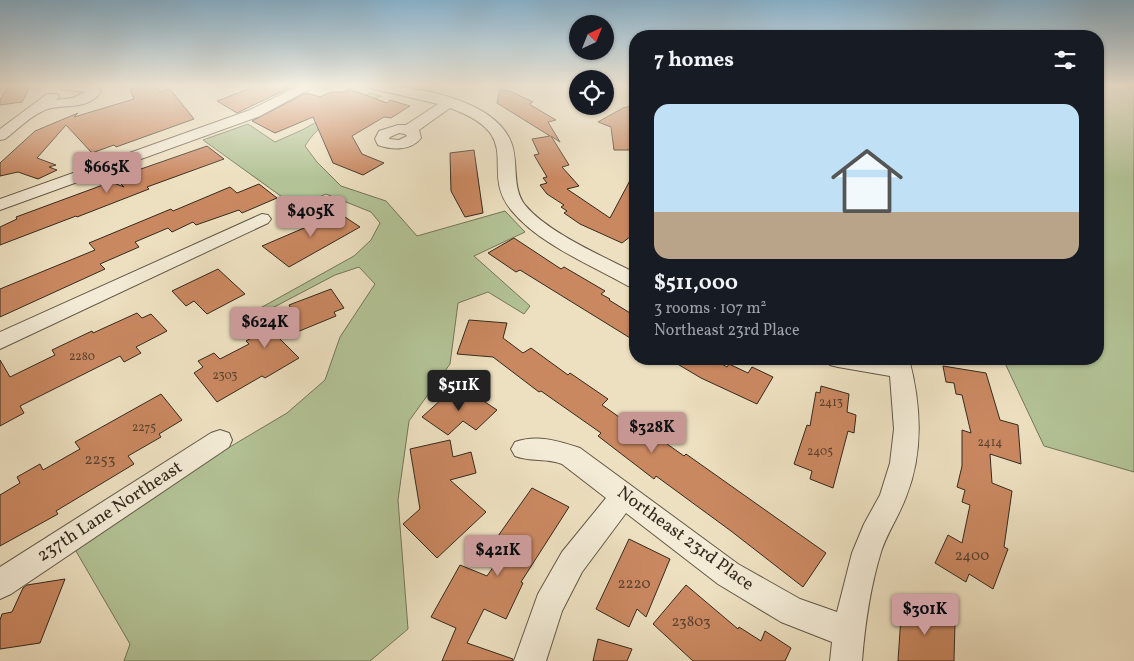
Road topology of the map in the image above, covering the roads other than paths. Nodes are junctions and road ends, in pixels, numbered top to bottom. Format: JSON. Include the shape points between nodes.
{"nodes":[{"id":1,"x":27,"y":116,"type":"edge"},
{"id":2,"x":247,"y":116,"type":"edge"},
{"id":3,"x":429,"y":116,"type":"edge"},
{"id":4,"x":483,"y":116,"type":"edge"},
{"id":5,"x":0,"y":118,"type":"edge"},
{"id":6,"x":23,"y":119,"type":"junction"},
{"id":7,"x":409,"y":130,"type":"dead end"},
{"id":8,"x":0,"y":136,"type":"edge"},
{"id":9,"x":0,"y":205,"type":"edge"},
{"id":10,"x":270,"y":220,"type":"dead end"},
{"id":11,"x":627,"y":277,"type":"edge"},
{"id":12,"x":0,"y":341,"type":"edge"},
{"id":13,"x":899,"y":365,"type":"edge"},
{"id":14,"x":220,"y":440,"type":"dead end"},
{"id":15,"x":524,"y":449,"type":"dead end"},
{"id":16,"x":624,"y":495,"type":"junction"},
{"id":17,"x":0,"y":584,"type":"edge"},
{"id":18,"x":848,"y":632,"type":"junction"},
{"id":19,"x":530,"y":661,"type":"edge"},
{"id":20,"x":846,"y":661,"type":"edge"}],
"edges":[{"from":1,"to":6,"type":"street"},
{"from":2,"to":9,"type":"street"},
{"from":3,"to":7,"type":"street"},
{"from":4,"to":11,"type":"street","via":[[500,131],[504,141],[511,195],[518,206],[530,219]]},
{"from":5,"to":6,"type":"street"},
{"from":6,"to":8,"type":"street"},
{"from":10,"to":12,"type":"street","via":[[210,252],[166,265]]},
{"from":13,"to":18,"type":"street","via":[[908,436],[903,468],[869,548]]},
{"from":14,"to":17,"type":"street","name":"237th Lane Northeast"},
{"from":15,"to":16,"type":"street","name":"Northeast 23rd Place","via":[[555,450],[571,456]]},
{"from":16,"to":18,"type":"street","name":"Northeast 23rd Place","via":[[728,574],[792,611]]},
{"from":16,"to":19,"type":"street","via":[[572,562],[549,605]]},
{"from":18,"to":20,"type":"street"}]}
